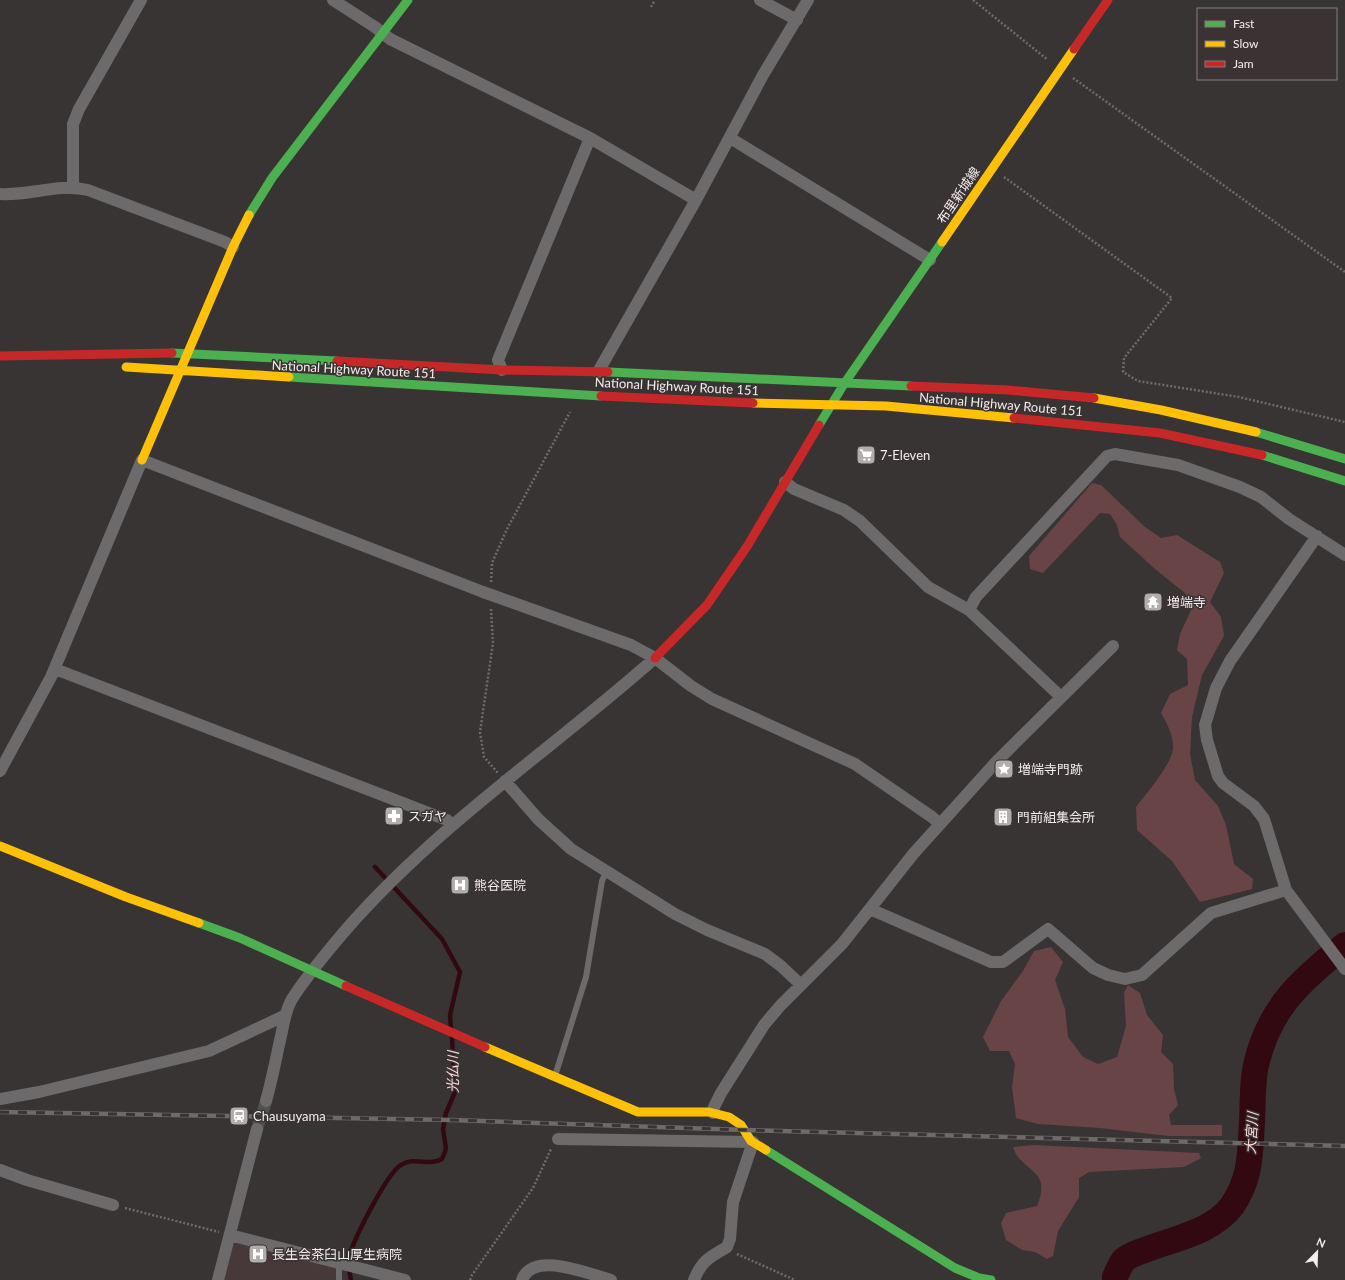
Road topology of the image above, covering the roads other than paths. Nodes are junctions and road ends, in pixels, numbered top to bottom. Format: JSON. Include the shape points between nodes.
{"nodes":[{"id":1,"x":141,"y":0,"type":"edge"},
{"id":2,"x":333,"y":0,"type":"edge"},
{"id":3,"x":408,"y":0,"type":"edge"},
{"id":4,"x":760,"y":0,"type":"edge"},
{"id":5,"x":808,"y":0,"type":"edge"},
{"id":6,"x":1108,"y":0,"type":"edge"},
{"id":7,"x":797,"y":20,"type":"junction"},
{"id":8,"x":383,"y":34,"type":"junction"},
{"id":9,"x":590,"y":138,"type":"junction"},
{"id":10,"x":730,"y":138,"type":"junction"},
{"id":11,"x":73,"y":186,"type":"junction"},
{"id":12,"x":0,"y":194,"type":"edge"},
{"id":13,"x":696,"y":200,"type":"junction"},
{"id":14,"x":233,"y":247,"type":"junction"},
{"id":15,"x":930,"y":260,"type":"junction"},
{"id":16,"x":188,"y":353,"type":"junction"},
{"id":17,"x":1,"y":356,"type":"edge"},
{"id":18,"x":95,"y":364,"type":"dead end"},
{"id":19,"x":118,"y":366,"type":"dead end"},
{"id":20,"x":502,"y":370,"type":"junction"},
{"id":21,"x":180,"y":372,"type":"junction"},
{"id":22,"x":598,"y":372,"type":"junction"},
{"id":23,"x":844,"y":384,"type":"junction"},
{"id":24,"x":831,"y":405,"type":"junction"},
{"id":25,"x":1345,"y":459,"type":"edge"},
{"id":26,"x":142,"y":460,"type":"junction"},
{"id":27,"x":1345,"y":481,"type":"edge"},
{"id":28,"x":785,"y":482,"type":"junction"},
{"id":29,"x":1317,"y":536,"type":"junction"},
{"id":30,"x":1345,"y":555,"type":"edge"},
{"id":31,"x":969,"y":610,"type":"junction"},
{"id":32,"x":1113,"y":646,"type":"dead end"},
{"id":33,"x":655,"y":658,"type":"junction"},
{"id":34,"x":54,"y":669,"type":"junction"},
{"id":35,"x":1061,"y":697,"type":"junction"},
{"id":36,"x":0,"y":771,"type":"edge"},
{"id":37,"x":505,"y":781,"type":"junction"},
{"id":38,"x":940,"y":824,"type":"junction"},
{"id":39,"x":454,"y":825,"type":"junction"},
{"id":40,"x":0,"y":846,"type":"edge"},
{"id":41,"x":606,"y":872,"type":"junction"},
{"id":42,"x":1286,"y":890,"type":"junction"},
{"id":43,"x":870,"y":909,"type":"junction"},
{"id":44,"x":1344,"y":968,"type":"edge"},
{"id":45,"x":313,"y":971,"type":"junction"},
{"id":46,"x":801,"y":985,"type":"junction"},
{"id":47,"x":284,"y":1016,"type":"junction"},
{"id":48,"x":555,"y":1077,"type":"junction"},
{"id":49,"x":0,"y":1099,"type":"edge"},
{"id":50,"x":266,"y":1101,"type":"tunnel mouth"},
{"id":51,"x":713,"y":1113,"type":"junction"},
{"id":52,"x":257,"y":1129,"type":"tunnel mouth"},
{"id":53,"x":558,"y":1139,"type":"road end"},
{"id":54,"x":753,"y":1142,"type":"junction"},
{"id":55,"x":0,"y":1170,"type":"edge"},
{"id":56,"x":113,"y":1205,"type":"road end"},
{"id":57,"x":230,"y":1235,"type":"junction"},
{"id":58,"x":346,"y":1264,"type":"junction"},
{"id":59,"x":218,"y":1280,"type":"edge"},
{"id":60,"x":339,"y":1280,"type":"edge"},
{"id":61,"x":405,"y":1280,"type":"edge"},
{"id":62,"x":522,"y":1280,"type":"edge"},
{"id":63,"x":611,"y":1280,"type":"edge"},
{"id":64,"x":694,"y":1280,"type":"edge"},
{"id":65,"x":991,"y":1280,"type":"edge"}],
"edges":[{"from":1,"to":11,"type":"street","via":[[73,124]]},
{"from":2,"to":8,"type":"street"},
{"from":3,"to":8,"type":"main road"},
{"from":4,"to":7,"type":"street"},
{"from":5,"to":7,"type":"street"},
{"from":6,"to":15,"type":"main road","name":"布里新城線"},
{"from":7,"to":10,"type":"street","via":[[763,75]]},
{"from":8,"to":9,"type":"street","via":[[390,40]]},
{"from":8,"to":14,"type":"main road","via":[[272,178]]},
{"from":9,"to":13,"type":"street"},
{"from":9,"to":20,"type":"street","via":[[498,360]]},
{"from":10,"to":13,"type":"street"},
{"from":10,"to":15,"type":"street"},
{"from":11,"to":12,"type":"street","via":[[17,195]]},
{"from":11,"to":14,"type":"street"},
{"from":13,"to":22,"type":"street"},
{"from":14,"to":16,"type":"main road"},
{"from":15,"to":23,"type":"main road","name":"布里新城線"},
{"from":16,"to":17,"type":"main road","name":"National Highway Route 151"},
{"from":16,"to":20,"type":"main road","name":"National Highway Route 151"},
{"from":16,"to":21,"type":"main road"},
{"from":17,"to":18,"type":"main road","name":"National Highway Route 151"},
{"from":19,"to":21,"type":"main road","name":"National Highway Route 151"},
{"from":20,"to":22,"type":"main road","name":"National Highway Route 151"},
{"from":21,"to":24,"type":"main road","name":"National Highway Route 151"},
{"from":21,"to":26,"type":"main road"},
{"from":22,"to":23,"type":"main road","name":"National Highway Route 151"},
{"from":23,"to":24,"type":"main road","name":"布里新城線"},
{"from":23,"to":25,"type":"main road","name":"National Highway Route 151","via":[[904,384],[1104,399],[1215,421]]},
{"from":24,"to":27,"type":"main road","name":"National Highway Route 151","via":[[886,406],[1160,433],[1272,457]]},
{"from":24,"to":28,"type":"main road","name":"布里新城線"},
{"from":26,"to":33,"type":"street","via":[[631,645]]},
{"from":26,"to":34,"type":"street"},
{"from":28,"to":31,"type":"street","via":[[794,489],[844,510],[860,521],[928,587]]},
{"from":28,"to":33,"type":"main road","name":"布里新城線","via":[[748,545],[707,605]]},
{"from":29,"to":30,"type":"street"},
{"from":29,"to":31,"type":"street","via":[[1261,497],[1240,487],[1178,465],[1115,454],[1106,456],[976,597]]},
{"from":29,"to":42,"type":"street","via":[[1230,661],[1216,688],[1205,724],[1218,776],[1223,783],[1254,806],[1264,819]]},
{"from":31,"to":35,"type":"street"},
{"from":32,"to":35,"type":"street"},
{"from":33,"to":37,"type":"street","via":[[608,700]]},
{"from":33,"to":38,"type":"street","via":[[712,699],[855,764]]},
{"from":34,"to":36,"type":"street"},
{"from":34,"to":39,"type":"street","via":[[439,817]]},
{"from":35,"to":38,"type":"street","via":[[997,761]]},
{"from":37,"to":39,"type":"street"},
{"from":37,"to":41,"type":"street","via":[[538,819],[571,849]]},
{"from":38,"to":43,"type":"street","via":[[909,858]]},
{"from":39,"to":45,"type":"street","via":[[391,882],[353,922]]},
{"from":40,"to":45,"type":"main road","via":[[126,897],[240,938]]},
{"from":41,"to":46,"type":"street","via":[[707,930],[764,954]]},
{"from":41,"to":48,"type":"lane","via":[[602,880],[586,977]]},
{"from":42,"to":43,"type":"street","via":[[1211,913],[1142,975],[1124,979],[1093,968],[1048,929],[1003,962],[991,962]]},
{"from":42,"to":44,"type":"street"},
{"from":43,"to":46,"type":"street","via":[[842,944]]},
{"from":45,"to":47,"type":"street","via":[[292,999]]},
{"from":45,"to":48,"type":"main road"},
{"from":46,"to":51,"type":"street","via":[[764,1025],[721,1093]]},
{"from":47,"to":49,"type":"street","via":[[209,1051]]},
{"from":47,"to":50,"type":"street"},
{"from":48,"to":51,"type":"main road","via":[[638,1112],[654,1115]]},
{"from":51,"to":54,"type":"main road","via":[[741,1123]]},
{"from":52,"to":57,"type":"street"},
{"from":53,"to":54,"type":"street"},
{"from":54,"to":64,"type":"street","via":[[733,1202],[727,1247],[708,1257]]},
{"from":54,"to":65,"type":"main road","via":[[955,1268]]},
{"from":55,"to":56,"type":"street"},
{"from":57,"to":58,"type":"street"},
{"from":57,"to":59,"type":"street"},
{"from":58,"to":60,"type":"lane"},
{"from":58,"to":61,"type":"street"},
{"from":62,"to":63,"type":"street","via":[[524,1273],[530,1268],[558,1265]]}]}
